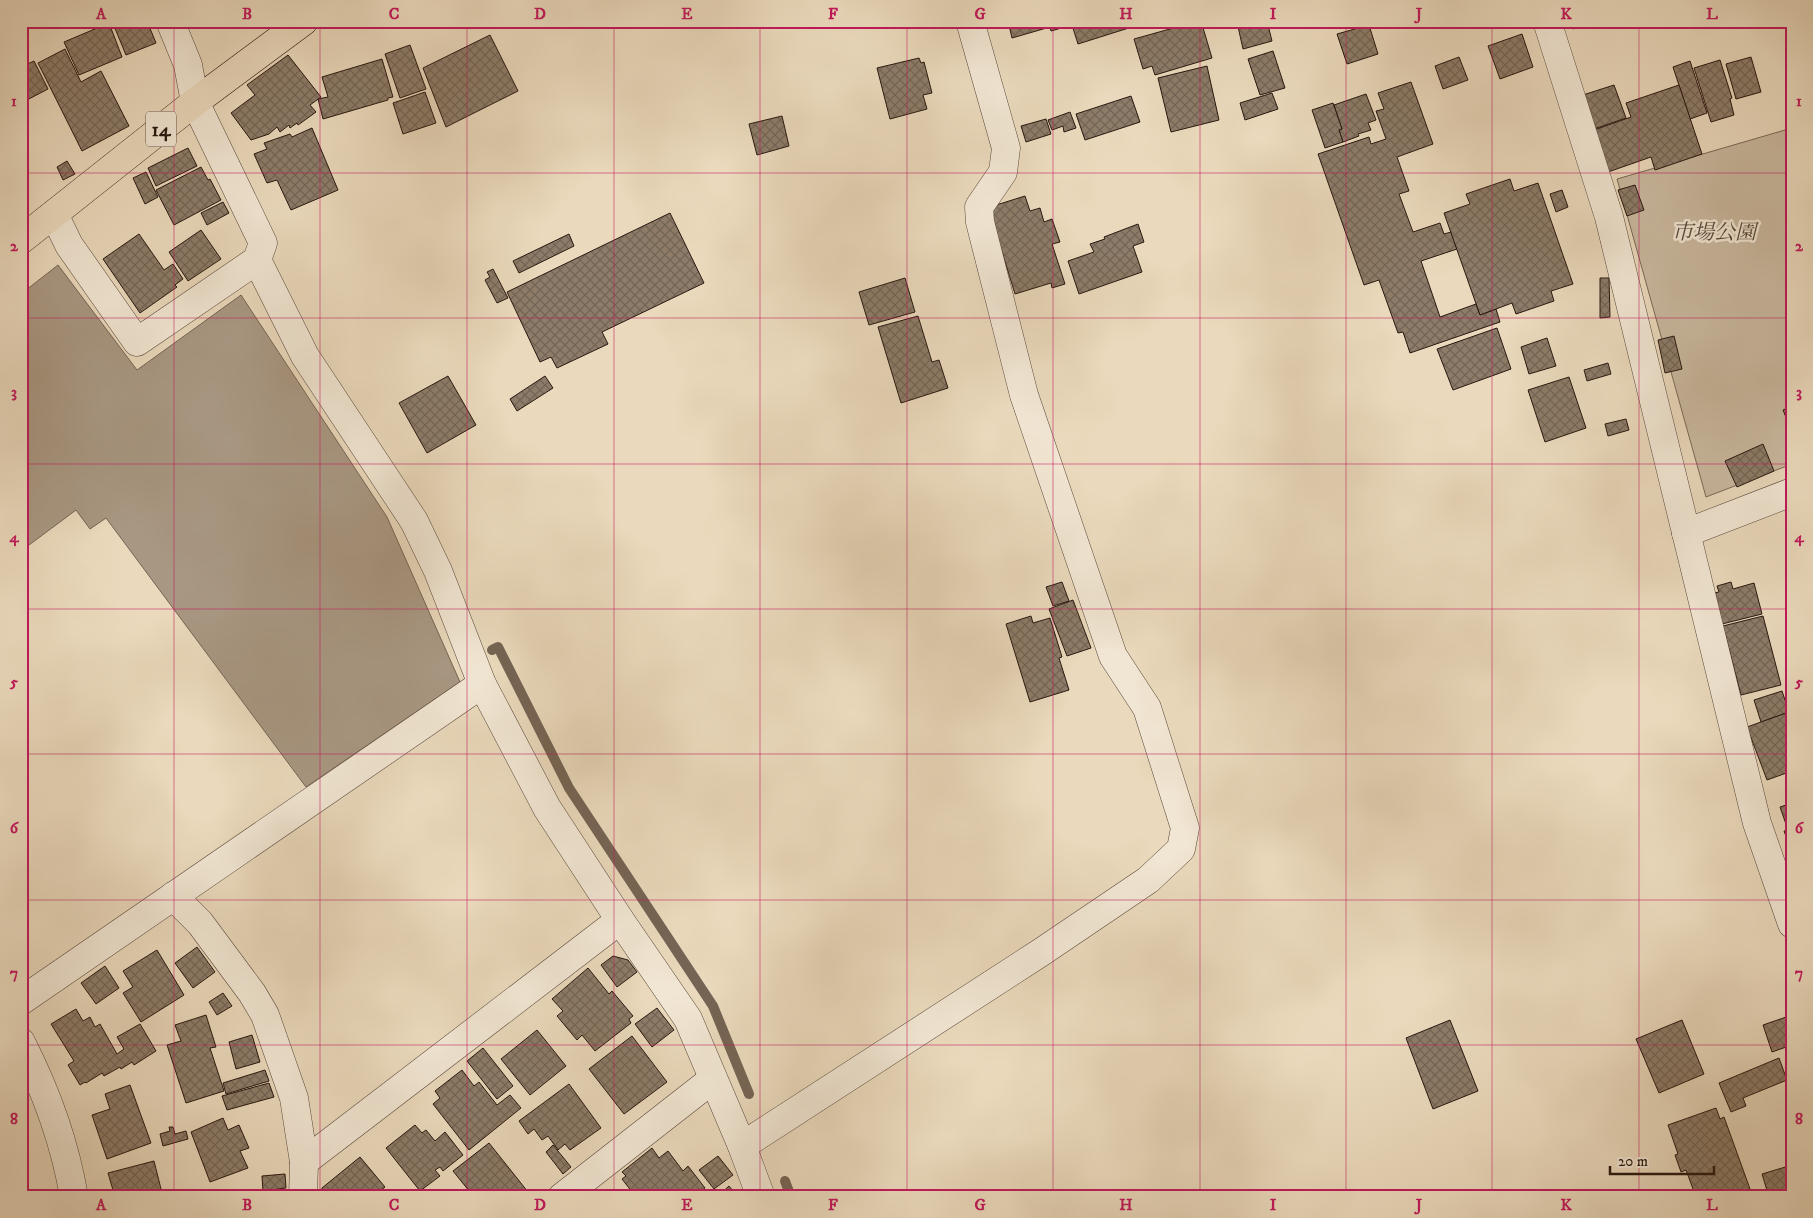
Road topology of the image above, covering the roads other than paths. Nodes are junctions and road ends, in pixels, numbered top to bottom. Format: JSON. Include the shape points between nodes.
{"nodes":[{"id":1,"x":170,"y":21,"type":"edge"},
{"id":2,"x":304,"y":21,"type":"edge"},
{"id":3,"x":970,"y":21,"type":"edge"},
{"id":4,"x":1547,"y":21,"type":"edge"},
{"id":5,"x":195,"y":102,"type":"junction"},
{"id":6,"x":54,"y":214,"type":"junction"},
{"id":7,"x":21,"y":240,"type":"edge"},
{"id":8,"x":256,"y":260,"type":"junction"},
{"id":9,"x":1792,"y":492,"type":"edge"},
{"id":10,"x":1686,"y":533,"type":"junction"},
{"id":11,"x":482,"y":684,"type":"junction"},
{"id":12,"x":173,"y":896,"type":"junction"},
{"id":13,"x":620,"y":920,"type":"junction"},
{"id":14,"x":1792,"y":924,"type":"edge"},
{"id":15,"x":21,"y":1001,"type":"edge"},
{"id":16,"x":21,"y":1042,"type":"edge"},
{"id":17,"x":713,"y":1079,"type":"junction"},
{"id":18,"x":742,"y":1146,"type":"junction"},
{"id":19,"x":304,"y":1162,"type":"junction"},
{"id":20,"x":74,"y":1197,"type":"edge"},
{"id":21,"x":303,"y":1197,"type":"edge"},
{"id":22,"x":562,"y":1197,"type":"edge"},
{"id":23,"x":761,"y":1197,"type":"edge"}],
"edges":[{"from":1,"to":5,"type":"street","via":[[188,65]]},
{"from":2,"to":5,"type":"main road","number":"14"},
{"from":3,"to":18,"type":"street","via":[[1006,148],[1003,172],[979,207],[980,222],[1024,395],[1112,656],[1147,708],[1186,828],[1181,849],[1148,880]]},
{"from":4,"to":10,"type":"street","via":[[1609,217]]},
{"from":5,"to":6,"type":"main road","number":"14"},
{"from":5,"to":8,"type":"street","via":[[263,243]]},
{"from":6,"to":7,"type":"main road","number":"14"},
{"from":6,"to":8,"type":"street","via":[[69,245],[137,342]]},
{"from":8,"to":11,"type":"street","via":[[306,356],[414,521],[438,571]]},
{"from":9,"to":10,"type":"street"},
{"from":10,"to":14,"type":"street","via":[[1757,823]]},
{"from":11,"to":12,"type":"street"},
{"from":11,"to":13,"type":"street","via":[[547,808]]},
{"from":12,"to":15,"type":"street"},
{"from":12,"to":19,"type":"street","via":[[200,923],[265,1015],[294,1098]]},
{"from":13,"to":17,"type":"street","via":[[688,1018]]},
{"from":13,"to":19,"type":"street"},
{"from":16,"to":20,"type":"street","via":[[36,1071],[57,1127]]},
{"from":17,"to":18,"type":"street"},
{"from":17,"to":22,"type":"street"},
{"from":18,"to":23,"type":"street"},
{"from":19,"to":21,"type":"street"}]}
